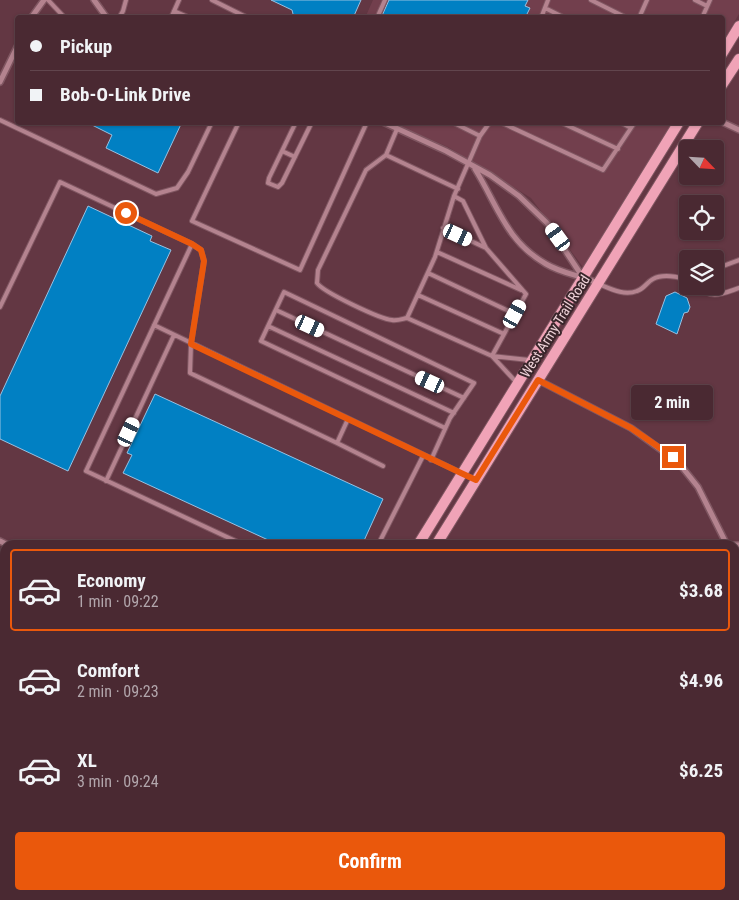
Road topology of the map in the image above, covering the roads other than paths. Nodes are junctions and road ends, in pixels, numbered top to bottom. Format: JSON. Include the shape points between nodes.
{"nodes":[{"id":1,"x":44,"y":0,"type":"edge"},
{"id":2,"x":48,"y":0,"type":"edge"},
{"id":3,"x":94,"y":0,"type":"edge"},
{"id":4,"x":126,"y":0,"type":"edge"},
{"id":5,"x":179,"y":0,"type":"edge"},
{"id":6,"x":212,"y":0,"type":"edge"},
{"id":7,"x":385,"y":0,"type":"edge"},
{"id":8,"x":548,"y":0,"type":"edge"},
{"id":9,"x":591,"y":0,"type":"edge"},
{"id":10,"x":646,"y":0,"type":"edge"},
{"id":11,"x":695,"y":0,"type":"edge"},
{"id":12,"x":710,"y":0,"type":"edge"},
{"id":13,"x":707,"y":6,"type":"junction"},
{"id":14,"x":545,"y":8,"type":"junction"},
{"id":15,"x":174,"y":11,"type":"junction"},
{"id":16,"x":32,"y":15,"type":"edge"},
{"id":17,"x":62,"y":15,"type":"edge"},
{"id":18,"x":105,"y":15,"type":"edge"},
{"id":19,"x":120,"y":15,"type":"edge"},
{"id":20,"x":172,"y":15,"type":"edge"},
{"id":21,"x":183,"y":15,"type":"edge"},
{"id":22,"x":242,"y":15,"type":"edge"},
{"id":23,"x":378,"y":15,"type":"edge"},
{"id":24,"x":542,"y":15,"type":"edge"},
{"id":25,"x":559,"y":15,"type":"edge"},
{"id":26,"x":621,"y":15,"type":"edge"},
{"id":27,"x":639,"y":15,"type":"edge"},
{"id":28,"x":703,"y":15,"type":"edge"},
{"id":29,"x":739,"y":26,"type":"edge"},
{"id":30,"x":725,"y":49,"type":"edge"},
{"id":31,"x":15,"y":51,"type":"edge"},
{"id":32,"x":739,"y":59,"type":"edge"},
{"id":33,"x":725,"y":80,"type":"edge"},
{"id":34,"x":0,"y":82,"type":"edge"},
{"id":35,"x":0,"y":120,"type":"edge"},
{"id":36,"x":725,"y":123,"type":"edge"},
{"id":37,"x":211,"y":125,"type":"edge"},
{"id":38,"x":237,"y":125,"type":"edge"},
{"id":39,"x":295,"y":125,"type":"edge"},
{"id":40,"x":311,"y":125,"type":"edge"},
{"id":41,"x":366,"y":125,"type":"edge"},
{"id":42,"x":389,"y":125,"type":"edge"},
{"id":43,"x":458,"y":125,"type":"edge"},
{"id":44,"x":488,"y":125,"type":"edge"},
{"id":45,"x":506,"y":125,"type":"edge"},
{"id":46,"x":566,"y":125,"type":"edge"},
{"id":47,"x":626,"y":125,"type":"edge"},
{"id":48,"x":633,"y":125,"type":"edge"},
{"id":49,"x":677,"y":125,"type":"edge"},
{"id":50,"x":696,"y":125,"type":"edge"},
{"id":51,"x":631,"y":128,"type":"junction"},
{"id":52,"x":397,"y":129,"type":"junction"},
{"id":53,"x":739,"y":130,"type":"edge"},
{"id":54,"x":480,"y":136,"type":"junction"},
{"id":55,"x":618,"y":149,"type":"junction"},
{"id":56,"x":282,"y":151,"type":"junction"},
{"id":57,"x":386,"y":154,"type":"junction"},
{"id":58,"x":295,"y":157,"type":"junction"},
{"id":59,"x":469,"y":165,"type":"junction"},
{"id":60,"x":475,"y":169,"type":"junction"},
{"id":61,"x":458,"y":189,"type":"junction"},
{"id":62,"x":454,"y":196,"type":"junction"},
{"id":63,"x":443,"y":228,"type":"junction"},
{"id":64,"x":192,"y":244,"type":"junction"},
{"id":65,"x":487,"y":248,"type":"junction"},
{"id":66,"x":437,"y":252,"type":"junction"},
{"id":67,"x":739,"y":260,"type":"edge"},
{"id":68,"x":724,"y":266,"type":"edge"},
{"id":69,"x":428,"y":273,"type":"junction"},
{"id":70,"x":582,"y":276,"type":"junction"},
{"id":71,"x":679,"y":279,"type":"edge"},
{"id":72,"x":597,"y":283,"type":"junction"},
{"id":73,"x":739,"y":288,"type":"edge"},
{"id":74,"x":524,"y":292,"type":"junction"},
{"id":75,"x":724,"y":293,"type":"edge"},
{"id":76,"x":418,"y":295,"type":"junction"},
{"id":77,"x":0,"y":307,"type":"edge"},
{"id":78,"x":276,"y":310,"type":"junction"},
{"id":79,"x":515,"y":314,"type":"junction"},
{"id":80,"x":407,"y":318,"type":"junction"},
{"id":81,"x":154,"y":325,"type":"junction"},
{"id":82,"x":268,"y":326,"type":"junction"},
{"id":83,"x":504,"y":334,"type":"junction"},
{"id":84,"x":174,"y":335,"type":"junction"},
{"id":85,"x":191,"y":344,"type":"junction"},
{"id":86,"x":492,"y":356,"type":"junction"},
{"id":87,"x":531,"y":360,"type":"junction"},
{"id":88,"x":538,"y":380,"type":"junction"},
{"id":89,"x":517,"y":383,"type":"junction"},
{"id":90,"x":464,"y":398,"type":"junction"},
{"id":91,"x":454,"y":413,"type":"junction"},
{"id":92,"x":348,"y":420,"type":"junction"},
{"id":93,"x":445,"y":428,"type":"junction"},
{"id":94,"x":337,"y":444,"type":"junction"},
{"id":95,"x":423,"y":456,"type":"junction"},
{"id":96,"x":431,"y":460,"type":"junction"},
{"id":97,"x":383,"y":466,"type":"dead end"},
{"id":98,"x":461,"y":473,"type":"junction"},
{"id":99,"x":476,"y":480,"type":"junction"},
{"id":100,"x":106,"y":481,"type":"junction"},
{"id":101,"x":233,"y":540,"type":"edge"},
{"id":102,"x":381,"y":540,"type":"edge"},
{"id":103,"x":421,"y":540,"type":"edge"},
{"id":104,"x":439,"y":540,"type":"edge"},
{"id":105,"x":724,"y":540,"type":"edge"}],
"edges":[{"from":1,"to":16,"type":"street"},
{"from":2,"to":17,"type":"lane"},
{"from":3,"to":18,"type":"street"},
{"from":4,"to":19,"type":"lane"},
{"from":5,"to":15,"type":"lane"},
{"from":6,"to":22,"type":"lane"},
{"from":7,"to":23,"type":"lane"},
{"from":8,"to":14,"type":"lane"},
{"from":9,"to":26,"type":"lane"},
{"from":10,"to":27,"type":"lane"},
{"from":11,"to":13,"type":"lane"},
{"from":12,"to":13,"type":"lane"},
{"from":13,"to":28,"type":"lane"},
{"from":14,"to":24,"type":"lane"},
{"from":14,"to":25,"type":"lane"},
{"from":15,"to":20,"type":"lane"},
{"from":15,"to":21,"type":"lane"},
{"from":29,"to":30,"type":"main road"},
{"from":31,"to":34,"type":"street"},
{"from":32,"to":33,"type":"main road"},
{"from":35,"to":37,"type":"lane","via":[[156,194],[177,188]]},
{"from":36,"to":53,"type":"street"},
{"from":38,"to":41,"type":"lane","via":[[192,221],[300,270]]},
{"from":39,"to":56,"type":"lane"},
{"from":40,"to":58,"type":"lane"},
{"from":42,"to":52,"type":"street"},
{"from":43,"to":54,"type":"lane"},
{"from":44,"to":54,"type":"lane"},
{"from":45,"to":55,"type":"lane","via":[[603,170]]},
{"from":46,"to":55,"type":"lane"},
{"from":47,"to":51,"type":"lane"},
{"from":48,"to":51,"type":"lane"},
{"from":49,"to":70,"type":"main road","name":"West Army Trail Road"},
{"from":50,"to":72,"type":"main road","name":"West Army Trail Road"},
{"from":51,"to":55,"type":"lane"},
{"from":52,"to":57,"type":"lane"},
{"from":52,"to":59,"type":"street"},
{"from":54,"to":59,"type":"lane"},
{"from":56,"to":58,"type":"lane"},
{"from":56,"to":58,"type":"lane","via":[[268,183],[274,187],[282,183]]},
{"from":57,"to":61,"type":"lane"},
{"from":57,"to":80,"type":"lane","via":[[366,170],[318,270],[317,283],[325,291],[386,319]]},
{"from":59,"to":60,"type":"street"},
{"from":59,"to":61,"type":"lane"},
{"from":60,"to":70,"type":"street","via":[[490,175],[520,196],[547,223]]},
{"from":60,"to":70,"type":"street","via":[[505,226],[522,247],[566,274]]},
{"from":61,"to":62,"type":"lane"},
{"from":62,"to":63,"type":"lane"},
{"from":62,"to":65,"type":"lane","via":[[463,201]]},
{"from":63,"to":65,"type":"lane"},
{"from":63,"to":66,"type":"lane"},
{"from":64,"to":77,"type":"lane","via":[[60,182]]},
{"from":64,"to":81,"type":"lane"},
{"from":64,"to":85,"type":"lane","via":[[201,250],[204,261]]},
{"from":65,"to":74,"type":"lane"},
{"from":66,"to":69,"type":"lane"},
{"from":66,"to":74,"type":"lane"},
{"from":67,"to":68,"type":"lane"},
{"from":69,"to":76,"type":"lane"},
{"from":69,"to":79,"type":"lane"},
{"from":70,"to":72,"type":"street"},
{"from":70,"to":87,"type":"main road","name":"West Army Trail Road"},
{"from":71,"to":72,"type":"lane","via":[[663,276],[652,279],[639,291],[627,293]]},
{"from":72,"to":88,"type":"main road","name":"West Army Trail Road"},
{"from":73,"to":75,"type":"lane"},
{"from":74,"to":79,"type":"lane","via":[[526,294]]},
{"from":76,"to":80,"type":"lane"},
{"from":76,"to":83,"type":"lane"},
{"from":78,"to":82,"type":"lane"},
{"from":78,"to":90,"type":"lane"},
{"from":78,"to":90,"type":"lane","via":[[284,292],[474,383]]},
{"from":79,"to":83,"type":"lane"},
{"from":80,"to":86,"type":"lane"},
{"from":81,"to":84,"type":"lane"},
{"from":81,"to":100,"type":"lane","via":[[86,471]]},
{"from":82,"to":91,"type":"lane"},
{"from":82,"to":93,"type":"lane","via":[[261,341]]},
{"from":83,"to":86,"type":"lane"},
{"from":84,"to":85,"type":"lane"},
{"from":84,"to":100,"type":"lane"},
{"from":85,"to":92,"type":"lane"},
{"from":85,"to":94,"type":"lane","via":[[190,372]]},
{"from":86,"to":87,"type":"lane"},
{"from":86,"to":89,"type":"lane"},
{"from":87,"to":89,"type":"main road","name":"West Army Trail Road"},
{"from":88,"to":99,"type":"main road","name":"West Army Trail Road"},
{"from":88,"to":105,"type":"street","via":[[631,428],[678,462],[698,487]]},
{"from":89,"to":98,"type":"main road","name":"West Army Trail Road"},
{"from":90,"to":91,"type":"lane"},
{"from":91,"to":93,"type":"lane"},
{"from":92,"to":94,"type":"lane"},
{"from":92,"to":95,"type":"lane"},
{"from":93,"to":96,"type":"lane"},
{"from":94,"to":97,"type":"lane"},
{"from":95,"to":96,"type":"lane"},
{"from":95,"to":102,"type":"lane"},
{"from":96,"to":98,"type":"lane"},
{"from":98,"to":99,"type":"lane"},
{"from":98,"to":103,"type":"main road","name":"West Army Trail Road"},
{"from":99,"to":104,"type":"main road","name":"West Army Trail Road"},
{"from":100,"to":101,"type":"lane"}]}
